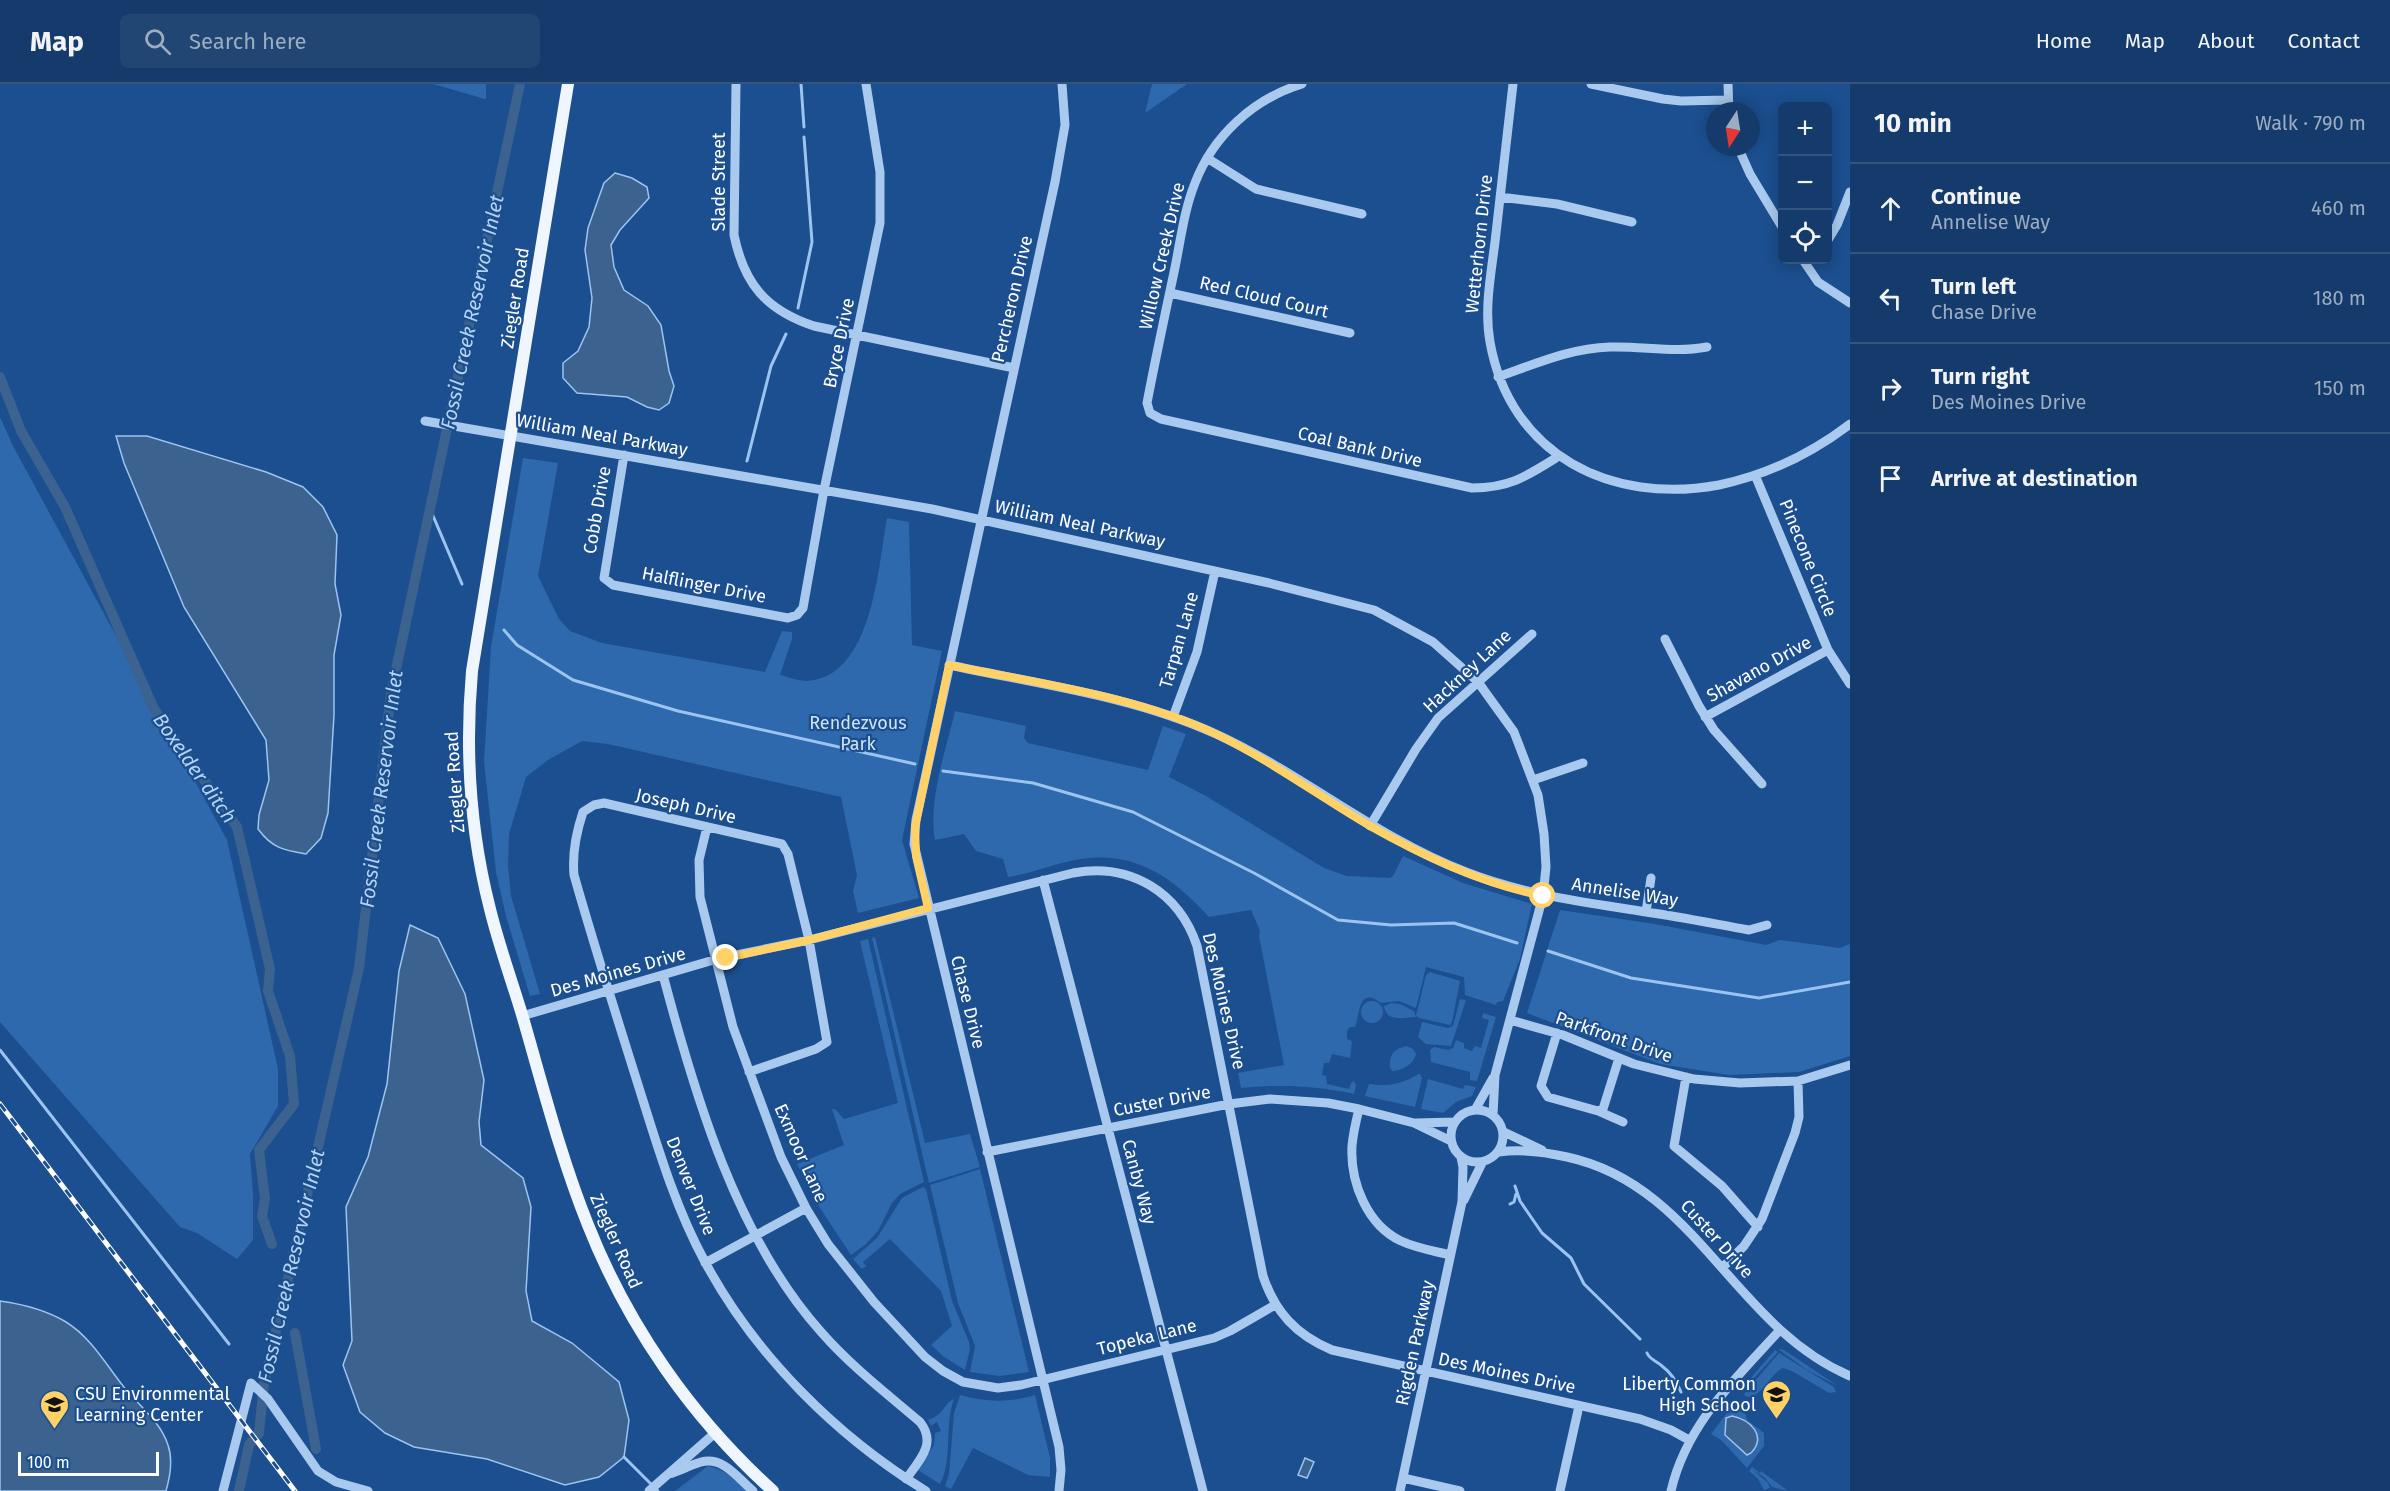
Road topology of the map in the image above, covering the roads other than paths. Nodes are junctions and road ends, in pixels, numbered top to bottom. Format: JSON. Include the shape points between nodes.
{"nodes":[{"id":1,"x":568,"y":84,"type":"edge"},
{"id":2,"x":736,"y":84,"type":"edge"},
{"id":3,"x":866,"y":84,"type":"edge"},
{"id":4,"x":1062,"y":84,"type":"edge"},
{"id":5,"x":1302,"y":84,"type":"edge"},
{"id":6,"x":1513,"y":84,"type":"edge"},
{"id":7,"x":1591,"y":84,"type":"edge"},
{"id":8,"x":1728,"y":84,"type":"edge"},
{"id":9,"x":1728,"y":100,"type":"joint"},
{"id":10,"x":1742,"y":156,"type":"edge"},
{"id":11,"x":1208,"y":158,"type":"junction"},
{"id":12,"x":1850,"y":192,"type":"edge"},
{"id":13,"x":1500,"y":197,"type":"junction"},
{"id":14,"x":1362,"y":214,"type":"dead end"},
{"id":15,"x":1778,"y":220,"type":"edge"},
{"id":16,"x":1632,"y":222,"type":"dead end"},
{"id":17,"x":1832,"y":232,"type":"edge"},
{"id":18,"x":1806,"y":264,"type":"edge"},
{"id":19,"x":1170,"y":293,"type":"junction"},
{"id":20,"x":1850,"y":303,"type":"edge"},
{"id":21,"x":1350,"y":333,"type":"dead end"},
{"id":22,"x":858,"y":336,"type":"junction"},
{"id":23,"x":1707,"y":347,"type":"dead end"},
{"id":24,"x":1014,"y":368,"type":"junction"},
{"id":25,"x":1498,"y":377,"type":"junction"},
{"id":26,"x":1150,"y":413,"type":"joint"},
{"id":27,"x":425,"y":421,"type":"dead end"},
{"id":28,"x":1850,"y":424,"type":"edge"},
{"id":29,"x":511,"y":435,"type":"junction"},
{"id":30,"x":624,"y":455,"type":"junction"},
{"id":31,"x":1559,"y":456,"type":"junction"},
{"id":32,"x":1755,"y":474,"type":"junction"},
{"id":33,"x":824,"y":490,"type":"junction"},
{"id":34,"x":981,"y":520,"type":"junction"},
{"id":35,"x":603,"y":571,"type":"joint"},
{"id":36,"x":1215,"y":571,"type":"junction"},
{"id":37,"x":803,"y":608,"type":"joint"},
{"id":38,"x":1532,"y":634,"type":"dead end"},
{"id":39,"x":1665,"y":639,"type":"dead end"},
{"id":40,"x":1828,"y":650,"type":"junction"},
{"id":41,"x":949,"y":665,"type":"junction"},
{"id":42,"x":1478,"y":682,"type":"junction"},
{"id":43,"x":1850,"y":684,"type":"edge"},
{"id":44,"x":1173,"y":717,"type":"junction"},
{"id":45,"x":1706,"y":717,"type":"junction"},
{"id":46,"x":1583,"y":763,"type":"dead end"},
{"id":47,"x":1533,"y":780,"type":"junction"},
{"id":48,"x":1762,"y":784,"type":"dead end"},
{"id":49,"x":583,"y":812,"type":"joint"},
{"id":50,"x":1370,"y":826,"type":"junction"},
{"id":51,"x":706,"y":827,"type":"junction"},
{"id":52,"x":1651,"y":878,"type":"dead end"},
{"id":53,"x":1043,"y":880,"type":"junction"},
{"id":54,"x":1543,"y":896,"type":"junction"},
{"id":55,"x":928,"y":908,"type":"junction"},
{"id":56,"x":1646,"y":912,"type":"junction"},
{"id":57,"x":1767,"y":925,"type":"dead end"},
{"id":58,"x":809,"y":940,"type":"junction"},
{"id":59,"x":717,"y":960,"type":"junction"},
{"id":60,"x":663,"y":975,"type":"junction"},
{"id":61,"x":609,"y":991,"type":"junction"},
{"id":62,"x":522,"y":1016,"type":"junction"},
{"id":63,"x":1510,"y":1020,"type":"junction"},
{"id":64,"x":1557,"y":1033,"type":"junction"},
{"id":65,"x":1619,"y":1059,"type":"junction"},
{"id":66,"x":1850,"y":1065,"type":"edge"},
{"id":67,"x":749,"y":1072,"type":"junction"},
{"id":68,"x":1495,"y":1075,"type":"junction"},
{"id":69,"x":1686,"y":1077,"type":"junction"},
{"id":70,"x":1798,"y":1081,"type":"junction"},
{"id":71,"x":1229,"y":1104,"type":"junction"},
{"id":72,"x":1359,"y":1109,"type":"junction"},
{"id":73,"x":1475,"y":1110,"type":"junction"},
{"id":74,"x":1598,"y":1111,"type":"junction"},
{"id":75,"x":1493,"y":1115,"type":"junction"},
{"id":76,"x":1455,"y":1122,"type":"junction"},
{"id":77,"x":1623,"y":1122,"type":"dead end"},
{"id":78,"x":1414,"y":1123,"type":"junction"},
{"id":79,"x":1108,"y":1128,"type":"junction"},
{"id":80,"x":1504,"y":1132,"type":"junction"},
{"id":81,"x":1451,"y":1141,"type":"junction"},
{"id":82,"x":1544,"y":1151,"type":"junction"},
{"id":83,"x":987,"y":1152,"type":"junction"},
{"id":84,"x":1499,"y":1152,"type":"junction"},
{"id":85,"x":1461,"y":1157,"type":"junction"},
{"id":86,"x":1482,"y":1163,"type":"junction"},
{"id":87,"x":1462,"y":1202,"type":"junction"},
{"id":88,"x":806,"y":1208,"type":"junction"},
{"id":89,"x":1758,"y":1227,"type":"junction"},
{"id":90,"x":755,"y":1236,"type":"junction"},
{"id":91,"x":1450,"y":1255,"type":"junction"},
{"id":92,"x":705,"y":1263,"type":"junction"},
{"id":93,"x":1722,"y":1268,"type":"junction"},
{"id":94,"x":1275,"y":1305,"type":"junction"},
{"id":95,"x":1779,"y":1331,"type":"junction"},
{"id":96,"x":1166,"y":1350,"type":"junction"},
{"id":97,"x":1425,"y":1372,"type":"junction"},
{"id":98,"x":1850,"y":1376,"type":"edge"},
{"id":99,"x":1042,"y":1380,"type":"junction"},
{"id":100,"x":1021,"y":1385,"type":"joint"},
{"id":101,"x":1579,"y":1406,"type":"junction"},
{"id":102,"x":715,"y":1433,"type":"junction"},
{"id":103,"x":1689,"y":1440,"type":"junction"},
{"id":104,"x":669,"y":1474,"type":"junction"},
{"id":105,"x":1403,"y":1478,"type":"junction"},
{"id":106,"x":906,"y":1479,"type":"junction"},
{"id":107,"x":224,"y":1491,"type":"edge"},
{"id":108,"x":369,"y":1491,"type":"edge"},
{"id":109,"x":650,"y":1491,"type":"edge"},
{"id":110,"x":753,"y":1491,"type":"edge"},
{"id":111,"x":773,"y":1491,"type":"edge"},
{"id":112,"x":926,"y":1491,"type":"edge"},
{"id":113,"x":1059,"y":1491,"type":"edge"},
{"id":114,"x":1203,"y":1491,"type":"edge"},
{"id":115,"x":1400,"y":1491,"type":"edge"},
{"id":116,"x":1460,"y":1491,"type":"edge"},
{"id":117,"x":1560,"y":1491,"type":"edge"},
{"id":118,"x":1671,"y":1491,"type":"edge"}],
"edges":[{"from":1,"to":29,"type":"main road","name":"Ziegler Road"},
{"from":2,"to":22,"type":"street","name":"Slade Street","via":[[734,235],[738,258],[749,280],[775,309],[792,319]]},
{"from":3,"to":22,"type":"street","name":"Bryce Drive","via":[[880,172],[880,223]]},
{"from":4,"to":24,"type":"street","name":"Percheron Drive","via":[[1065,124]]},
{"from":5,"to":11,"type":"street","name":"Willow Creek Drive","via":[[1246,114],[1219,140]]},
{"from":6,"to":13,"type":"street","name":"Wetterhorn Drive"},
{"from":7,"to":9,"type":"street","via":[[1662,99]]},
{"from":8,"to":9,"type":"street"},
{"from":10,"to":15,"type":"street"},
{"from":11,"to":14,"type":"street","via":[[1256,189]]},
{"from":11,"to":19,"type":"street","name":"Willow Creek Drive","via":[[1188,204]]},
{"from":12,"to":17,"type":"street"},
{"from":13,"to":16,"type":"street","via":[[1557,204]]},
{"from":13,"to":25,"type":"street","name":"Wetterhorn Drive","via":[[1488,320]]},
{"from":18,"to":20,"type":"street","via":[[1818,282]]},
{"from":19,"to":21,"type":"street","name":"Red Cloud Court"},
{"from":19,"to":26,"type":"street","name":"Willow Creek Drive","via":[[1147,403]]},
{"from":22,"to":24,"type":"street","name":"Slade Street"},
{"from":22,"to":33,"type":"street","name":"Bryce Drive"},
{"from":23,"to":25,"type":"street","via":[[1686,351],[1618,347],[1580,351]]},
{"from":24,"to":34,"type":"street","name":"Percheron Drive"},
{"from":25,"to":31,"type":"street","name":"Wetterhorn Drive","via":[[1519,417]]},
{"from":26,"to":31,"type":"street","name":"Coal Bank Drive","via":[[1161,419],[1472,488],[1516,482]]},
{"from":27,"to":29,"type":"street","name":"William Neal Parkway"},
{"from":28,"to":32,"type":"street","name":"Wetterhorn Drive","via":[[1805,453]]},
{"from":29,"to":30,"type":"street","name":"William Neal Parkway"},
{"from":29,"to":62,"type":"main road","name":"Ziegler Road","via":[[472,671],[468,771],[472,817],[490,908]]},
{"from":30,"to":33,"type":"street","name":"William Neal Parkway"},
{"from":30,"to":35,"type":"street","name":"Cobb Drive"},
{"from":31,"to":32,"type":"street","name":"Wetterhorn Drive","via":[[1591,474],[1643,488],[1688,489]]},
{"from":32,"to":40,"type":"street","name":"Pinecone Circle"},
{"from":33,"to":34,"type":"street","name":"William Neal Parkway"},
{"from":33,"to":37,"type":"street","name":"Bryce Drive"},
{"from":34,"to":36,"type":"street","name":"William Neal Parkway"},
{"from":34,"to":41,"type":"street","name":"Chase Drive"},
{"from":35,"to":37,"type":"street","name":"Halflinger Drive","via":[[604,578],[613,585],[788,618]]},
{"from":36,"to":42,"type":"street","name":"William Neal Parkway","via":[[1374,610],[1432,642]]},
{"from":36,"to":44,"type":"street","name":"Tarpan Lane","via":[[1197,652]]},
{"from":38,"to":42,"type":"street","name":"Hackney Lane"},
{"from":39,"to":45,"type":"street"},
{"from":40,"to":43,"type":"street","name":"Pinecone Circle"},
{"from":40,"to":45,"type":"street","name":"Shavano Drive"},
{"from":41,"to":44,"type":"street","name":"Annelise Way"},
{"from":41,"to":55,"type":"street","name":"Chase Drive","via":[[916,820],[914,844]]},
{"from":42,"to":47,"type":"street","name":"William Neal Parkway","via":[[1514,732]]},
{"from":42,"to":50,"type":"street","name":"Hackney Lane","via":[[1428,731]]},
{"from":44,"to":50,"type":"street","name":"Annelise Way","via":[[1255,754]]},
{"from":45,"to":48,"type":"street"},
{"from":46,"to":47,"type":"street"},
{"from":47,"to":54,"type":"street","name":"William Neal Parkway","via":[[1544,834]]},
{"from":49,"to":51,"type":"street","name":"Joseph Drive","via":[[604,803]]},
{"from":49,"to":61,"type":"street","name":"Denver Drive","via":[[572,854],[574,875]]},
{"from":50,"to":54,"type":"street","name":"Annelise Way","via":[[1465,872]]},
{"from":51,"to":58,"type":"street","name":"Joseph Drive","via":[[782,844],[788,854]]},
{"from":51,"to":59,"type":"street","name":"Exmoor Lane","via":[[699,860],[700,897]]},
{"from":52,"to":56,"type":"street"},
{"from":53,"to":55,"type":"street","name":"Des Moines Drive"},
{"from":53,"to":71,"type":"street","name":"Des Moines Drive","via":[[1083,871],[1115,872],[1146,882],[1178,908],[1197,946]]},
{"from":53,"to":79,"type":"street","name":"Canby Way"},
{"from":54,"to":56,"type":"street","name":"Annelise Way"},
{"from":54,"to":63,"type":"street"},
{"from":55,"to":58,"type":"street","name":"Des Moines Drive"},
{"from":55,"to":83,"type":"street","name":"Chase Drive"},
{"from":56,"to":57,"type":"street","name":"Annelise Way","via":[[1749,930]]},
{"from":58,"to":59,"type":"street","name":"Des Moines Drive"},
{"from":58,"to":67,"type":"street","via":[[827,1042]]},
{"from":59,"to":60,"type":"street","name":"Des Moines Drive"},
{"from":59,"to":67,"type":"street","name":"Exmoor Lane","via":[[732,1027]]},
{"from":60,"to":61,"type":"street","name":"Des Moines Drive"},
{"from":60,"to":90,"type":"street","via":[[718,1156]]},
{"from":61,"to":62,"type":"street","name":"Des Moines Drive"},
{"from":61,"to":92,"type":"street","name":"Denver Drive","via":[[669,1183]]},
{"from":62,"to":102,"type":"main road","name":"Ziegler Road","via":[[576,1193],[605,1263],[640,1330]]},
{"from":63,"to":64,"type":"street","name":"Parkfront Drive"},
{"from":63,"to":68,"type":"street"},
{"from":64,"to":65,"type":"street","name":"Parkfront Drive"},
{"from":64,"to":74,"type":"street","via":[[1541,1086],[1543,1092],[1548,1097]]},
{"from":65,"to":69,"type":"street","name":"Parkfront Drive"},
{"from":65,"to":74,"type":"street","via":[[1603,1109]]},
{"from":66,"to":70,"type":"street","name":"Parkfront Drive"},
{"from":67,"to":88,"type":"street","name":"Exmoor Lane","via":[[781,1157]]},
{"from":68,"to":73,"type":"street"},
{"from":68,"to":75,"type":"street"},
{"from":69,"to":70,"type":"street","name":"Parkfront Drive","via":[[1740,1083]]},
{"from":69,"to":89,"type":"street","via":[[1674,1146],[1722,1186]]},
{"from":70,"to":89,"type":"street","via":[[1799,1117],[1795,1133]]},
{"from":71,"to":72,"type":"street","name":"Custer Drive","via":[[1296,1099]]},
{"from":71,"to":79,"type":"street","name":"Custer Drive"},
{"from":71,"to":94,"type":"street","name":"Des Moines Drive","via":[[1263,1276]]},
{"from":72,"to":78,"type":"street","name":"Custer Drive"},
{"from":72,"to":91,"type":"street","via":[[1353,1166],[1358,1190],[1372,1217],[1401,1241]]},
{"from":73,"to":75,"type":"street"},
{"from":73,"to":76,"type":"street"},
{"from":74,"to":77,"type":"street"},
{"from":75,"to":80,"type":"street"},
{"from":76,"to":78,"type":"street","name":"Custer Drive"},
{"from":76,"to":81,"type":"street"},
{"from":78,"to":81,"type":"street","name":"Custer Drive"},
{"from":79,"to":83,"type":"street","name":"Custer Drive"},
{"from":79,"to":96,"type":"street","name":"Canby Way"},
{"from":80,"to":82,"type":"street","name":"Custer Drive"},
{"from":80,"to":84,"type":"street"},
{"from":81,"to":85,"type":"street"},
{"from":82,"to":84,"type":"street","name":"Custer Drive"},
{"from":82,"to":93,"type":"street","name":"Custer Drive","via":[[1579,1159],[1641,1189],[1670,1211]]},
{"from":83,"to":99,"type":"street","name":"Chase Drive"},
{"from":84,"to":86,"type":"street"},
{"from":85,"to":86,"type":"street"},
{"from":85,"to":87,"type":"street","name":"Rigden Parkway"},
{"from":86,"to":87,"type":"street","name":"Rigden Parkway"},
{"from":87,"to":91,"type":"street","name":"Rigden Parkway"},
{"from":88,"to":90,"type":"street"},
{"from":88,"to":100,"type":"street","name":"Exmoor Lane","via":[[828,1244],[874,1302],[925,1358],[963,1382],[998,1388]]},
{"from":89,"to":93,"type":"street"},
{"from":90,"to":92,"type":"street"},
{"from":90,"to":106,"type":"street","via":[[821,1332],[928,1431],[928,1442]]},
{"from":91,"to":97,"type":"street","name":"Rigden Parkway"},
{"from":92,"to":106,"type":"street","name":"Denver Drive","via":[[741,1318],[804,1393],[836,1425]]},
{"from":93,"to":95,"type":"street","name":"Custer Drive"},
{"from":94,"to":96,"type":"street","name":"Topeka Lane","via":[[1214,1338]]},
{"from":94,"to":97,"type":"street","name":"Des Moines Drive","via":[[1292,1326],[1317,1344]]},
{"from":95,"to":98,"type":"street","name":"Custer Drive","via":[[1808,1353]]},
{"from":95,"to":103,"type":"street","via":[[1710,1408]]},
{"from":96,"to":99,"type":"street","name":"Topeka Lane"},
{"from":96,"to":114,"type":"street","name":"Canby Way"},
{"from":97,"to":101,"type":"street","name":"Des Moines Drive"},
{"from":97,"to":105,"type":"street","name":"Rigden Parkway"},
{"from":99,"to":100,"type":"street","name":"Topeka Lane"},
{"from":99,"to":113,"type":"street","name":"Chase Drive","via":[[1060,1454]]},
{"from":101,"to":103,"type":"street","name":"Des Moines Drive","via":[[1654,1423]]},
{"from":101,"to":117,"type":"street"},
{"from":102,"to":104,"type":"street"},
{"from":102,"to":111,"type":"main road","name":"Ziegler Road"},
{"from":103,"to":118,"type":"street"},
{"from":104,"to":109,"type":"street"},
{"from":104,"to":110,"type":"street","via":[[699,1463],[717,1462]]},
{"from":105,"to":115,"type":"street","name":"Rigden Parkway"},
{"from":105,"to":116,"type":"street"},
{"from":106,"to":112,"type":"street","name":"Denver Drive"},
{"from":107,"to":108,"type":"street","via":[[251,1383],[268,1399],[318,1471],[336,1482]]}]}
